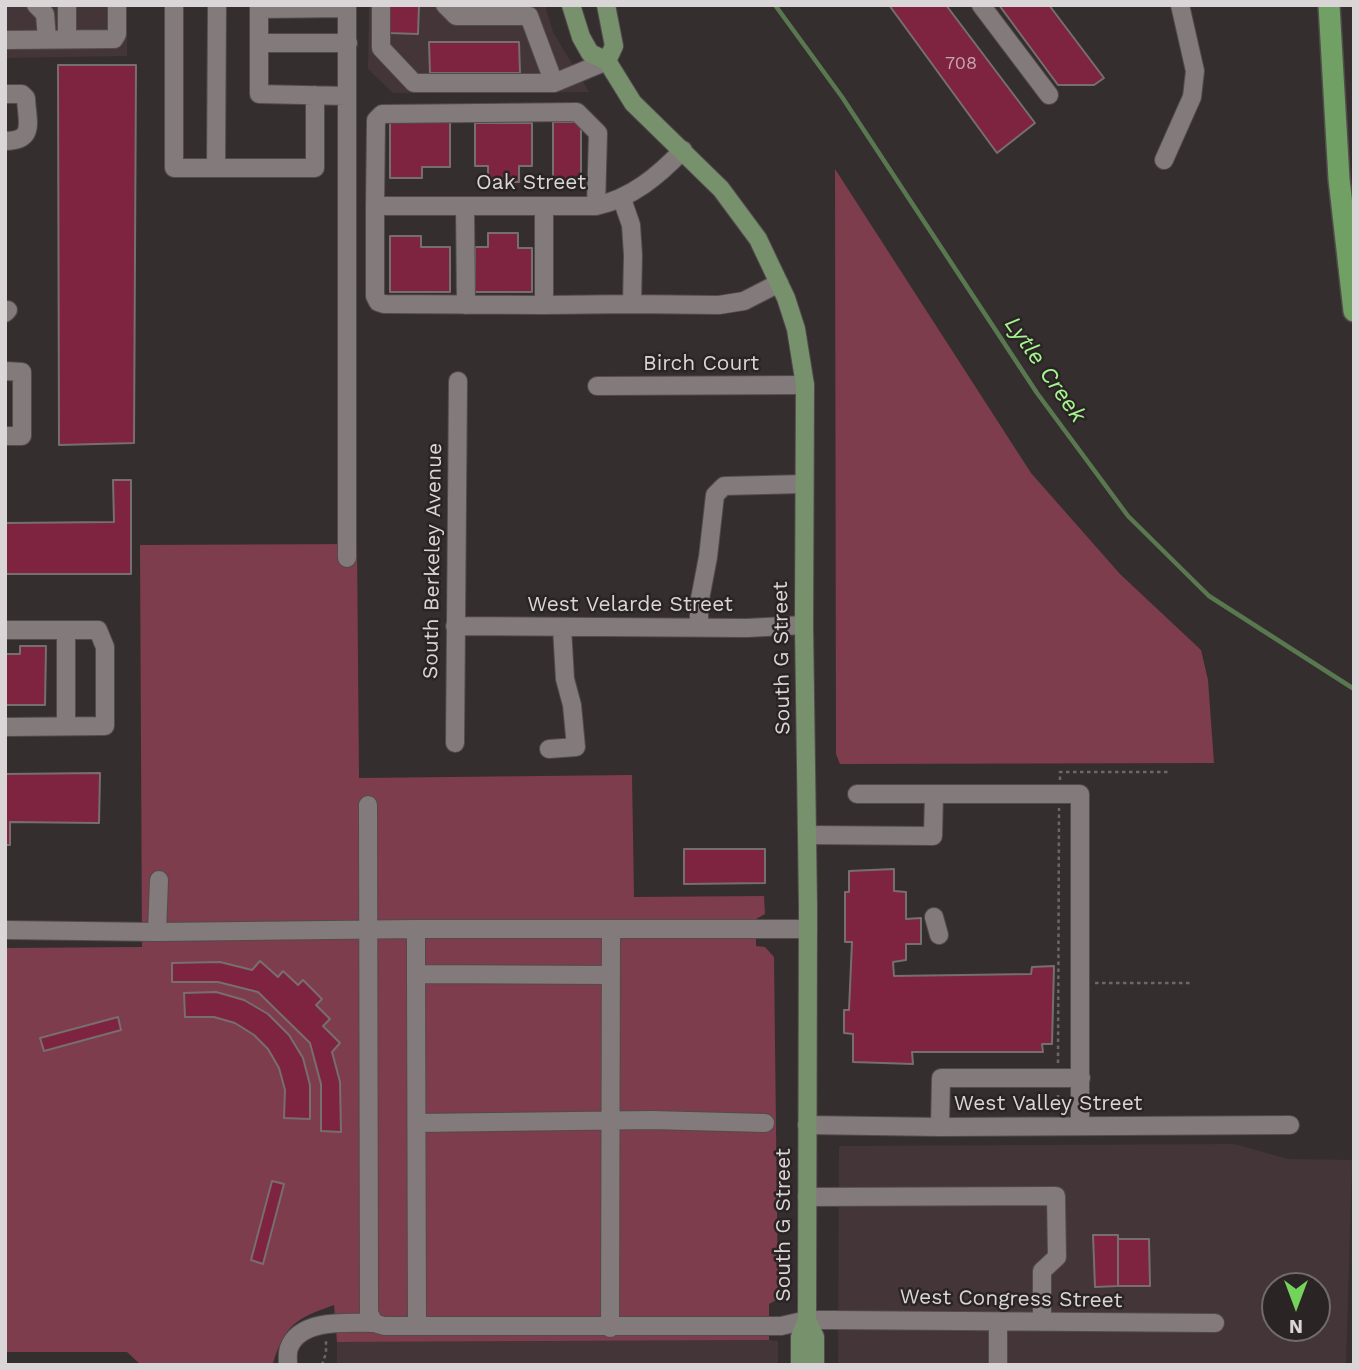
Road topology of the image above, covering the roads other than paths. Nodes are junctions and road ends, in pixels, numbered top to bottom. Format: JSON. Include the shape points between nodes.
{"nodes":[{"id":1,"x":36,"y":5,"type":"edge"},
{"id":2,"x":67,"y":5,"type":"edge"},
{"id":3,"x":117,"y":5,"type":"edge"},
{"id":4,"x":174,"y":5,"type":"edge"},
{"id":5,"x":216,"y":5,"type":"edge"},
{"id":6,"x":381,"y":5,"type":"edge"},
{"id":7,"x":445,"y":5,"type":"edge"},
{"id":8,"x":571,"y":5,"type":"edge"},
{"id":9,"x":606,"y":5,"type":"edge"},
{"id":10,"x":981,"y":5,"type":"edge"},
{"id":11,"x":1180,"y":5,"type":"edge"},
{"id":12,"x":1329,"y":5,"type":"edge"},
{"id":13,"x":259,"y":7,"type":"edge"},
{"id":14,"x":347,"y":7,"type":"edge"},
{"id":15,"x":528,"y":10,"type":"edge"},
{"id":16,"x":47,"y":39,"type":"junction"},
{"id":17,"x":67,"y":39,"type":"junction"},
{"id":18,"x":5,"y":40,"type":"edge"},
{"id":19,"x":259,"y":43,"type":"junction"},
{"id":20,"x":348,"y":43,"type":"junction"},
{"id":21,"x":607,"y":61,"type":"junction"},
{"id":22,"x":554,"y":83,"type":"junction"},
{"id":23,"x":5,"y":94,"type":"edge"},
{"id":24,"x":315,"y":95,"type":"junction"},
{"id":25,"x":1049,"y":95,"type":"dead end"},
{"id":26,"x":347,"y":96,"type":"junction"},
{"id":27,"x":5,"y":141,"type":"edge"},
{"id":28,"x":683,"y":150,"type":"junction"},
{"id":29,"x":1164,"y":160,"type":"dead end"},
{"id":30,"x":216,"y":168,"type":"junction"},
{"id":31,"x":622,"y":198,"type":"junction"},
{"id":32,"x":375,"y":206,"type":"junction"},
{"id":33,"x":465,"y":206,"type":"junction"},
{"id":34,"x":596,"y":206,"type":"junction"},
{"id":35,"x":544,"y":207,"type":"junction"},
{"id":36,"x":779,"y":283,"type":"junction"},
{"id":37,"x":632,"y":304,"type":"junction"},
{"id":38,"x":466,"y":305,"type":"junction"},
{"id":39,"x":544,"y":305,"type":"junction"},
{"id":40,"x":1354,"y":311,"type":"edge"},
{"id":41,"x":5,"y":371,"type":"edge"},
{"id":42,"x":458,"y":381,"type":"dead end"},
{"id":43,"x":597,"y":386,"type":"dead end"},
{"id":44,"x":805,"y":386,"type":"junction"},
{"id":45,"x":5,"y":436,"type":"edge"},
{"id":46,"x":804,"y":484,"type":"junction"},
{"id":47,"x":346,"y":558,"type":"dead end"},
{"id":48,"x":804,"y":625,"type":"junction"},
{"id":49,"x":455,"y":626,"type":"junction"},
{"id":50,"x":699,"y":627,"type":"junction"},
{"id":51,"x":562,"y":628,"type":"junction"},
{"id":52,"x":5,"y":630,"type":"edge"},
{"id":53,"x":66,"y":630,"type":"junction"},
{"id":54,"x":66,"y":726,"type":"junction"},
{"id":55,"x":13,"y":727,"type":"edge"},
{"id":56,"x":455,"y":743,"type":"dead end"},
{"id":57,"x":549,"y":749,"type":"dead end"},
{"id":58,"x":857,"y":794,"type":"dead end"},
{"id":59,"x":934,"y":794,"type":"junction"},
{"id":60,"x":368,"y":805,"type":"dead end"},
{"id":61,"x":808,"y":835,"type":"junction"},
{"id":62,"x":159,"y":880,"type":"dead end"},
{"id":63,"x":416,"y":929,"type":"junction"},
{"id":64,"x":808,"y":929,"type":"junction"},
{"id":65,"x":5,"y":930,"type":"edge"},
{"id":66,"x":367,"y":930,"type":"junction"},
{"id":67,"x":611,"y":930,"type":"junction"},
{"id":68,"x":158,"y":932,"type":"junction"},
{"id":69,"x":416,"y":974,"type":"junction"},
{"id":70,"x":611,"y":975,"type":"junction"},
{"id":71,"x":1081,"y":1078,"type":"junction"},
{"id":72,"x":610,"y":1121,"type":"junction"},
{"id":73,"x":765,"y":1122,"type":"dead end"},
{"id":74,"x":417,"y":1123,"type":"junction"},
{"id":75,"x":807,"y":1125,"type":"junction"},
{"id":76,"x":1290,"y":1125,"type":"dead end"},
{"id":77,"x":1080,"y":1126,"type":"junction"},
{"id":78,"x":940,"y":1127,"type":"junction"},
{"id":79,"x":807,"y":1197,"type":"junction"},
{"id":80,"x":807,"y":1320,"type":"junction"},
{"id":81,"x":998,"y":1322,"type":"junction"},
{"id":82,"x":1042,"y":1322,"type":"junction"},
{"id":83,"x":374,"y":1323,"type":"junction"},
{"id":84,"x":1215,"y":1323,"type":"dead end"},
{"id":85,"x":417,"y":1326,"type":"junction"},
{"id":86,"x":610,"y":1328,"type":"junction"},
{"id":87,"x":288,"y":1365,"type":"edge"},
{"id":88,"x":800,"y":1365,"type":"edge"},
{"id":89,"x":815,"y":1365,"type":"edge"},
{"id":90,"x":998,"y":1365,"type":"edge"}],
"edges":[{"from":1,"to":16,"type":"street","via":[[46,14]]},
{"from":2,"to":17,"type":"street"},
{"from":3,"to":17,"type":"street","via":[[114,40]]},
{"from":4,"to":30,"type":"street","via":[[174,168]]},
{"from":5,"to":30,"type":"street"},
{"from":6,"to":22,"type":"street","via":[[381,48],[414,83]]},
{"from":7,"to":15,"type":"street","via":[[456,16]]},
{"from":8,"to":21,"type":"main road","name":"South G Street","via":[[590,53]]},
{"from":9,"to":21,"type":"main road","via":[[614,46]]},
{"from":10,"to":25,"type":"street"},
{"from":11,"to":29,"type":"street","via":[[1195,71],[1192,97]]},
{"from":12,"to":40,"type":"highway","via":[[1339,179]]},
{"from":13,"to":14,"type":"street"},
{"from":13,"to":19,"type":"street"},
{"from":14,"to":20,"type":"street"},
{"from":15,"to":22,"type":"street"},
{"from":16,"to":17,"type":"street"},
{"from":16,"to":18,"type":"street"},
{"from":19,"to":20,"type":"street"},
{"from":19,"to":24,"type":"street","via":[[259,94]]},
{"from":20,"to":26,"type":"street"},
{"from":21,"to":22,"type":"street"},
{"from":21,"to":28,"type":"main road","name":"South G Street","via":[[633,103]]},
{"from":23,"to":27,"type":"street","via":[[26,98],[27,133],[24,139]]},
{"from":24,"to":26,"type":"street"},
{"from":24,"to":30,"type":"street","via":[[315,169]]},
{"from":26,"to":47,"type":"street"},
{"from":28,"to":31,"type":"street","name":"Oak Street","via":[[661,172]]},
{"from":28,"to":36,"type":"main road","name":"South G Street","via":[[728,196],[758,239]]},
{"from":31,"to":34,"type":"street","name":"Oak Street"},
{"from":31,"to":37,"type":"street","via":[[631,225]]},
{"from":32,"to":33,"type":"street","name":"Oak Street"},
{"from":32,"to":34,"type":"street","via":[[376,120],[382,114],[577,112],[598,133]]},
{"from":32,"to":38,"type":"street","via":[[378,302]]},
{"from":33,"to":35,"type":"street","name":"Oak Street"},
{"from":33,"to":38,"type":"street"},
{"from":34,"to":35,"type":"street","name":"Oak Street"},
{"from":35,"to":39,"type":"street"},
{"from":36,"to":37,"type":"street","via":[[744,301],[719,305]]},
{"from":36,"to":44,"type":"main road","name":"South G Street","via":[[796,329]]},
{"from":37,"to":39,"type":"street"},
{"from":38,"to":39,"type":"street"},
{"from":41,"to":45,"type":"street","via":[[22,372],[22,436]]},
{"from":42,"to":49,"type":"street","name":"South Berkeley Avenue"},
{"from":43,"to":44,"type":"street","name":"Birch Court"},
{"from":44,"to":46,"type":"main road","name":"South G Street"},
{"from":46,"to":48,"type":"main road","name":"South G Street"},
{"from":46,"to":50,"type":"street","via":[[724,486],[715,495]]},
{"from":48,"to":50,"type":"street","name":"West Velarde Street"},
{"from":48,"to":61,"type":"main road","name":"South G Street"},
{"from":49,"to":51,"type":"street","name":"West Velarde Street"},
{"from":49,"to":56,"type":"street","name":"South Berkeley Avenue"},
{"from":50,"to":51,"type":"street","name":"West Velarde Street"},
{"from":51,"to":57,"type":"street","via":[[576,747]]},
{"from":52,"to":53,"type":"street"},
{"from":53,"to":54,"type":"street"},
{"from":53,"to":54,"type":"street","via":[[98,630],[105,647],[105,726]]},
{"from":54,"to":55,"type":"street"},
{"from":58,"to":59,"type":"street"},
{"from":59,"to":61,"type":"street","via":[[933,836]]},
{"from":59,"to":71,"type":"street","via":[[1080,794]]},
{"from":60,"to":66,"type":"street"},
{"from":61,"to":64,"type":"main road","name":"South G Street"},
{"from":62,"to":68,"type":"street"},
{"from":63,"to":66,"type":"street"},
{"from":63,"to":67,"type":"street"},
{"from":63,"to":69,"type":"street"},
{"from":64,"to":67,"type":"street"},
{"from":64,"to":75,"type":"main road","name":"South G Street"},
{"from":65,"to":68,"type":"street"},
{"from":66,"to":68,"type":"street"},
{"from":66,"to":83,"type":"street","via":[[369,1313]]},
{"from":67,"to":70,"type":"street"},
{"from":69,"to":70,"type":"street"},
{"from":69,"to":74,"type":"street"},
{"from":70,"to":72,"type":"street"},
{"from":71,"to":77,"type":"street"},
{"from":71,"to":78,"type":"street","via":[[942,1078]]},
{"from":72,"to":73,"type":"street"},
{"from":72,"to":74,"type":"street"},
{"from":72,"to":86,"type":"street"},
{"from":74,"to":85,"type":"street"},
{"from":75,"to":78,"type":"street","name":"West Valley Street"},
{"from":75,"to":79,"type":"main road","name":"South G Street"},
{"from":76,"to":77,"type":"street","name":"West Valley Street"},
{"from":77,"to":78,"type":"street","name":"West Valley Street"},
{"from":79,"to":80,"type":"main road","name":"South G Street"},
{"from":79,"to":82,"type":"street","via":[[1056,1196],[1057,1257],[1042,1272]]},
{"from":80,"to":81,"type":"street","name":"West Congress Street"},
{"from":80,"to":86,"type":"street","name":"West Congress Street","via":[[781,1326]]},
{"from":80,"to":88,"type":"main road","name":"South G Street","via":[[800,1337]]},
{"from":80,"to":89,"type":"main road","name":"South G Street","via":[[815,1337]]},
{"from":81,"to":82,"type":"street","name":"West Congress Street"},
{"from":81,"to":90,"type":"street"},
{"from":82,"to":84,"type":"street","name":"West Congress Street"},
{"from":83,"to":85,"type":"street","name":"West Congress Street"},
{"from":83,"to":87,"type":"street","name":"West Congress Street","via":[[311,1328],[288,1349]]},
{"from":85,"to":86,"type":"street","name":"West Congress Street"}]}
